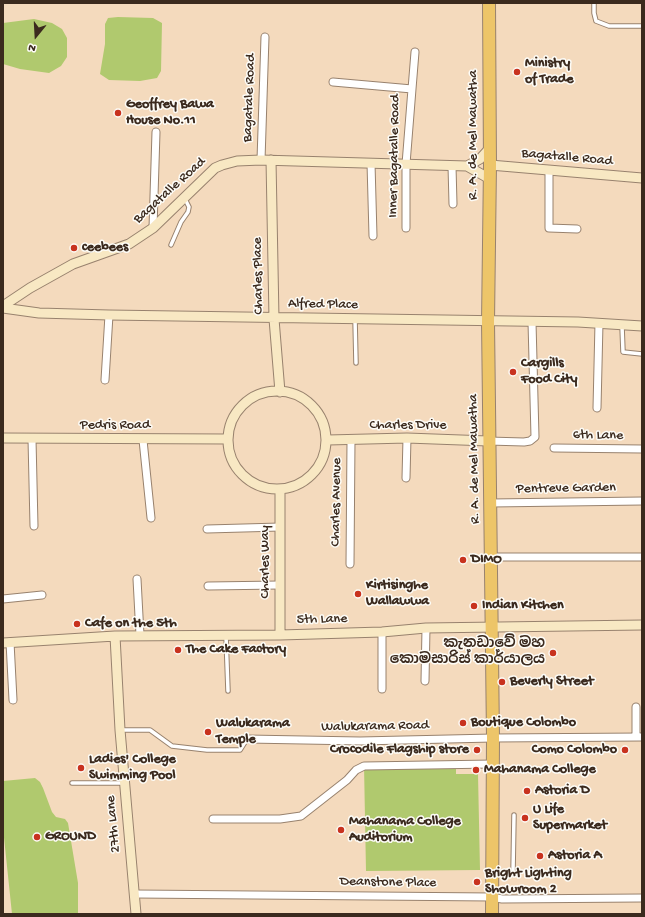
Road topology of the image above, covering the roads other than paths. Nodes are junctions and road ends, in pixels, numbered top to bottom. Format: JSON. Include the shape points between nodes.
{"nodes":[{"id":1,"x":489,"y":3,"type":"edge"},
{"id":2,"x":594,"y":3,"type":"edge"},
{"id":3,"x":642,"y":26,"type":"edge"},
{"id":4,"x":265,"y":37,"type":"dead end"},
{"id":5,"x":415,"y":52,"type":"dead end"},
{"id":6,"x":333,"y":82,"type":"dead end"},
{"id":7,"x":412,"y":89,"type":"junction"},
{"id":8,"x":156,"y":132,"type":"dead end"},
{"id":9,"x":490,"y":148,"type":"junction"},
{"id":10,"x":261,"y":160,"type":"junction"},
{"id":11,"x":271,"y":160,"type":"junction"},
{"id":12,"x":371,"y":163,"type":"junction"},
{"id":13,"x":406,"y":164,"type":"junction"},
{"id":14,"x":490,"y":165,"type":"junction"},
{"id":15,"x":452,"y":166,"type":"junction"},
{"id":16,"x":467,"y":166,"type":"junction"},
{"id":17,"x":549,"y":171,"type":"junction"},
{"id":18,"x":642,"y":178,"type":"edge"},
{"id":19,"x":490,"y":179,"type":"junction"},
{"id":20,"x":185,"y":198,"type":"junction"},
{"id":21,"x":453,"y":204,"type":"dead end"},
{"id":22,"x":153,"y":228,"type":"junction"},
{"id":23,"x":406,"y":228,"type":"dead end"},
{"id":24,"x":577,"y":229,"type":"dead end"},
{"id":25,"x":372,"y":236,"type":"dead end"},
{"id":26,"x":171,"y":244,"type":"dead end"},
{"id":27,"x":3,"y":307,"type":"edge"},
{"id":28,"x":108,"y":315,"type":"junction"},
{"id":29,"x":274,"y":319,"type":"junction"},
{"id":30,"x":355,"y":320,"type":"junction"},
{"id":31,"x":488,"y":322,"type":"junction"},
{"id":32,"x":532,"y":322,"type":"junction"},
{"id":33,"x":599,"y":323,"type":"junction"},
{"id":34,"x":622,"y":326,"type":"junction"},
{"id":35,"x":642,"y":326,"type":"edge"},
{"id":36,"x":642,"y":354,"type":"edge"},
{"id":37,"x":356,"y":363,"type":"dead end"},
{"id":38,"x":106,"y":380,"type":"dead end"},
{"id":39,"x":280,"y":392,"type":"junction"},
{"id":40,"x":597,"y":408,"type":"dead end"},
{"id":41,"x":3,"y":438,"type":"edge"},
{"id":42,"x":407,"y":438,"type":"junction"},
{"id":43,"x":32,"y":439,"type":"junction"},
{"id":44,"x":228,"y":439,"type":"junction"},
{"id":45,"x":143,"y":440,"type":"junction"},
{"id":46,"x":328,"y":440,"type":"junction"},
{"id":47,"x":351,"y":441,"type":"junction"},
{"id":48,"x":488,"y":441,"type":"junction"},
{"id":49,"x":554,"y":448,"type":"dead end"},
{"id":50,"x":642,"y":449,"type":"edge"},
{"id":51,"x":406,"y":478,"type":"dead end"},
{"id":52,"x":280,"y":490,"type":"junction"},
{"id":53,"x":642,"y":501,"type":"edge"},
{"id":54,"x":491,"y":503,"type":"junction"},
{"id":55,"x":151,"y":518,"type":"dead end"},
{"id":56,"x":34,"y":526,"type":"dead end"},
{"id":57,"x":280,"y":527,"type":"junction"},
{"id":58,"x":207,"y":529,"type":"dead end"},
{"id":59,"x":491,"y":557,"type":"junction"},
{"id":60,"x":642,"y":557,"type":"edge"},
{"id":61,"x":350,"y":564,"type":"dead end"},
{"id":62,"x":137,"y":579,"type":"dead end"},
{"id":63,"x":280,"y":585,"type":"junction"},
{"id":64,"x":208,"y":586,"type":"dead end"},
{"id":65,"x":42,"y":595,"type":"dead end"},
{"id":66,"x":3,"y":599,"type":"edge"},
{"id":67,"x":642,"y":625,"type":"edge"},
{"id":68,"x":492,"y":627,"type":"junction"},
{"id":69,"x":426,"y":628,"type":"junction"},
{"id":70,"x":382,"y":632,"type":"junction"},
{"id":71,"x":280,"y":634,"type":"junction"},
{"id":72,"x":140,"y":635,"type":"junction"},
{"id":73,"x":226,"y":635,"type":"junction"},
{"id":74,"x":114,"y":636,"type":"junction"},
{"id":75,"x":7,"y":642,"type":"edge"},
{"id":76,"x":425,"y":681,"type":"dead end"},
{"id":77,"x":382,"y":689,"type":"dead end"},
{"id":78,"x":228,"y":690,"type":"dead end"},
{"id":79,"x":13,"y":700,"type":"dead end"},
{"id":80,"x":636,"y":707,"type":"dead end"},
{"id":81,"x":120,"y":730,"type":"junction"},
{"id":82,"x":639,"y":737,"type":"edge"},
{"id":83,"x":493,"y":738,"type":"junction"},
{"id":84,"x":247,"y":740,"type":"joint"},
{"id":85,"x":493,"y":764,"type":"junction"},
{"id":86,"x":125,"y":782,"type":"junction"},
{"id":87,"x":72,"y":783,"type":"dead end"},
{"id":88,"x":514,"y":815,"type":"dead end"},
{"id":89,"x":213,"y":819,"type":"dead end"},
{"id":90,"x":512,"y":872,"type":"dead end"},
{"id":91,"x":135,"y":894,"type":"junction"},
{"id":92,"x":492,"y":897,"type":"junction"},
{"id":93,"x":642,"y":898,"type":"edge"},
{"id":94,"x":136,"y":914,"type":"edge"},
{"id":95,"x":492,"y":914,"type":"edge"}],
"edges":[{"from":1,"to":9,"type":"highway","name":"R. A. de Mel Mawatha"},
{"from":2,"to":3,"type":"lane","via":[[596,21],[609,26]]},
{"from":4,"to":10,"type":"street","name":"Bagatale Road"},
{"from":5,"to":7,"type":"street"},
{"from":6,"to":7,"type":"street","name":"Inner Bagatalle Road"},
{"from":7,"to":13,"type":"street","name":"Inner Bagatalle Road"},
{"from":8,"to":22,"type":"street"},
{"from":9,"to":14,"type":"highway","name":"R. A. de Mel Mawatha"},
{"from":9,"to":16,"type":"street"},
{"from":10,"to":11,"type":"street","name":"Bagatalle Road"},
{"from":10,"to":20,"type":"street","name":"Bagatalle Road","via":[[237,161],[215,168]]},
{"from":11,"to":12,"type":"street","name":"Bagatalle Road"},
{"from":11,"to":29,"type":"street","name":"Charles Place"},
{"from":12,"to":13,"type":"street","name":"Bagatalle Road"},
{"from":12,"to":25,"type":"street"},
{"from":13,"to":15,"type":"street","name":"Bagatalle Road"},
{"from":13,"to":23,"type":"street","name":"Inner Bagatalle Road"},
{"from":14,"to":17,"type":"street","name":"Bagatalle Road"},
{"from":14,"to":19,"type":"highway","name":"R. A. de Mel Mawatha"},
{"from":15,"to":16,"type":"street","name":"Bagatalle Road"},
{"from":15,"to":21,"type":"street"},
{"from":16,"to":19,"type":"street","name":"Bagatalle Road"},
{"from":17,"to":18,"type":"street","name":"Bagatalle Road"},
{"from":17,"to":24,"type":"street","via":[[549,228]]},
{"from":19,"to":31,"type":"highway","name":"R. A. de Mel Mawatha"},
{"from":20,"to":22,"type":"street","name":"Bagatalle Road"},
{"from":20,"to":26,"type":"lane","via":[[189,207],[188,212]]},
{"from":22,"to":27,"type":"street","name":"Bagatalle Road","via":[[128,244],[73,264],[30,288]]},
{"from":27,"to":28,"type":"street","name":"Alfred Place","via":[[39,313]]},
{"from":28,"to":29,"type":"street","name":"Alfred Place"},
{"from":28,"to":38,"type":"street"},
{"from":29,"to":30,"type":"street","name":"Alfred Place"},
{"from":29,"to":39,"type":"street","name":"Charles Place"},
{"from":30,"to":31,"type":"street","name":"Alfred Place"},
{"from":30,"to":37,"type":"lane"},
{"from":31,"to":32,"type":"street","name":"Alfred Place"},
{"from":31,"to":48,"type":"highway","name":"R. A. de Mel Mawatha"},
{"from":32,"to":33,"type":"street","name":"Alfred Place"},
{"from":32,"to":48,"type":"street","name":"Charles Drive","via":[[535,437],[524,442]]},
{"from":33,"to":34,"type":"street","name":"Alfred Place"},
{"from":33,"to":40,"type":"street"},
{"from":34,"to":35,"type":"street","name":"Alfred Place"},
{"from":34,"to":36,"type":"lane","via":[[622,352]]},
{"from":39,"to":44,"type":"street","via":[[272,391],[258,395],[246,402],[236,412],[230,425]]},
{"from":39,"to":46,"type":"street","via":[[304,398],[316,409],[324,423]]},
{"from":41,"to":43,"type":"street","name":"Pedris Road"},
{"from":42,"to":47,"type":"street","name":"Charles Drive"},
{"from":42,"to":48,"type":"street","name":"Charles Drive"},
{"from":42,"to":51,"type":"street"},
{"from":43,"to":45,"type":"street","name":"Pedris Road"},
{"from":43,"to":56,"type":"street"},
{"from":44,"to":45,"type":"street","name":"Pedris Road"},
{"from":44,"to":52,"type":"street","via":[[230,455],[241,474],[264,488]]},
{"from":45,"to":55,"type":"street"},
{"from":46,"to":47,"type":"street","name":"Charles Drive"},
{"from":46,"to":52,"type":"street","via":[[322,462],[308,480],[295,487]]},
{"from":47,"to":61,"type":"street","name":"Charles Avenue"},
{"from":48,"to":54,"type":"highway","name":"R. A. de Mel Mawatha"},
{"from":49,"to":50,"type":"street","name":"6th Lane"},
{"from":52,"to":57,"type":"street","name":"Charles Way"},
{"from":53,"to":54,"type":"street","name":"Pentreve Garden"},
{"from":54,"to":59,"type":"highway","name":"R. A. de Mel Mawatha"},
{"from":57,"to":58,"type":"street"},
{"from":57,"to":63,"type":"street","name":"Charles Way"},
{"from":59,"to":60,"type":"street"},
{"from":59,"to":68,"type":"highway","name":"R. A. de Mel Mawatha"},
{"from":62,"to":72,"type":"street"},
{"from":63,"to":64,"type":"street"},
{"from":63,"to":71,"type":"street","name":"Charles Way"},
{"from":65,"to":66,"type":"street"},
{"from":67,"to":68,"type":"street","name":"5th Lane"},
{"from":68,"to":69,"type":"street","name":"5th Lane"},
{"from":68,"to":83,"type":"highway","name":"R. A. de Mel Mawatha"},
{"from":69,"to":70,"type":"street","name":"5th Lane"},
{"from":69,"to":76,"type":"street"},
{"from":70,"to":71,"type":"street","name":"5th Lane"},
{"from":70,"to":77,"type":"street"},
{"from":71,"to":73,"type":"street","name":"5th Lane"},
{"from":72,"to":73,"type":"street","name":"5th Lane"},
{"from":72,"to":74,"type":"street","name":"5th Lane"},
{"from":73,"to":78,"type":"lane"},
{"from":74,"to":75,"type":"street","name":"5th Lane"},
{"from":74,"to":81,"type":"street","name":"27th Lane"},
{"from":75,"to":79,"type":"street"},
{"from":80,"to":82,"type":"street"},
{"from":81,"to":84,"type":"lane","name":"Walukarama Road","via":[[150,730],[172,746],[207,750],[240,750]]},
{"from":81,"to":86,"type":"street","name":"27th Lane"},
{"from":82,"to":83,"type":"street","name":"Walukarama Road"},
{"from":83,"to":84,"type":"street","name":"Walukarama Road"},
{"from":83,"to":85,"type":"highway","name":"R. A. de Mel Mawatha"},
{"from":85,"to":89,"type":"street","via":[[364,766],[300,816],[280,819]]},
{"from":85,"to":92,"type":"highway","name":"R. A. de Mel Mawatha"},
{"from":86,"to":87,"type":"lane"},
{"from":86,"to":91,"type":"street","name":"27th Lane"},
{"from":88,"to":90,"type":"lane"},
{"from":91,"to":92,"type":"street","name":"Deanstone Place"},
{"from":91,"to":94,"type":"street","name":"27th Lane"},
{"from":92,"to":93,"type":"street","name":"Deanstone Place"},
{"from":92,"to":95,"type":"highway","name":"R. A. de Mel Mawatha"}]}
